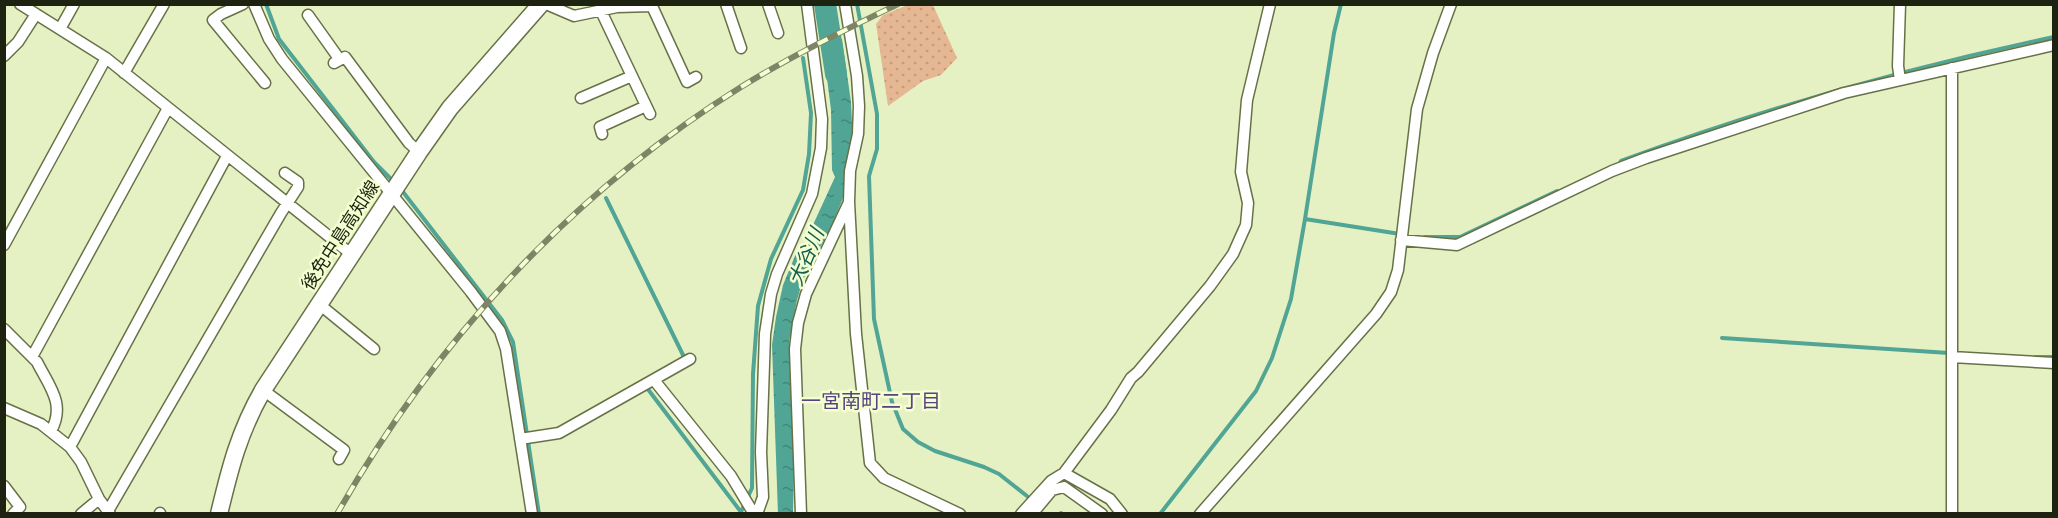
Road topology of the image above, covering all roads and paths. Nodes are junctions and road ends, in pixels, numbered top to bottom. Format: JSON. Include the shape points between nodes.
{"nodes":[{"id":1,"x":20,"y":4,"type":"edge"},
{"id":2,"x":74,"y":4,"type":"edge"},
{"id":3,"x":164,"y":4,"type":"edge"},
{"id":4,"x":243,"y":4,"type":"edge"},
{"id":5,"x":254,"y":4,"type":"edge"},
{"id":6,"x":541,"y":4,"type":"edge"},
{"id":7,"x":546,"y":4,"type":"edge"},
{"id":8,"x":726,"y":4,"type":"edge"},
{"id":9,"x":768,"y":4,"type":"edge"},
{"id":10,"x":807,"y":4,"type":"edge"},
{"id":11,"x":845,"y":4,"type":"edge"},
{"id":12,"x":1270,"y":4,"type":"edge"},
{"id":13,"x":1451,"y":4,"type":"edge"},
{"id":14,"x":1900,"y":4,"type":"edge"},
{"id":15,"x":601,"y":11,"type":"junction"},
{"id":16,"x":36,"y":14,"type":"junction"},
{"id":17,"x":308,"y":15,"type":"dead end"},
{"id":18,"x":60,"y":29,"type":"junction"},
{"id":19,"x":778,"y":33,"type":"dead end"},
{"id":20,"x":2054,"y":45,"type":"edge"},
{"id":21,"x":741,"y":48,"type":"dead end"},
{"id":22,"x":4,"y":56,"type":"edge"},
{"id":23,"x":106,"y":58,"type":"junction"},
{"id":24,"x":1952,"y":68,"type":"junction"},
{"id":25,"x":124,"y":73,"type":"junction"},
{"id":26,"x":632,"y":76,"type":"junction"},
{"id":27,"x":696,"y":77,"type":"dead end"},
{"id":28,"x":1900,"y":80,"type":"junction"},
{"id":29,"x":265,"y":83,"type":"dead end"},
{"id":30,"x":581,"y":98,"type":"dead end"},
{"id":31,"x":168,"y":108,"type":"junction"},
{"id":32,"x":602,"y":134,"type":"dead end"},
{"id":33,"x":418,"y":152,"type":"junction"},
{"id":34,"x":227,"y":156,"type":"junction"},
{"id":35,"x":285,"y":172,"type":"dead end"},
{"id":36,"x":395,"y":187,"type":"junction"},
{"id":37,"x":849,"y":202,"type":"junction"},
{"id":38,"x":287,"y":204,"type":"junction"},
{"id":39,"x":851,"y":229,"type":"junction"},
{"id":40,"x":835,"y":230,"type":"junction"},
{"id":41,"x":1401,"y":240,"type":"junction"},
{"id":42,"x":4,"y":244,"type":"edge"},
{"id":43,"x":351,"y":254,"type":"junction"},
{"id":44,"x":319,"y":304,"type":"junction"},
{"id":45,"x":4,"y":329,"type":"edge"},
{"id":46,"x":374,"y":349,"type":"dead end"},
{"id":47,"x":32,"y":357,"type":"junction"},
{"id":48,"x":1952,"y":357,"type":"junction"},
{"id":49,"x":690,"y":359,"type":"dead end"},
{"id":50,"x":2054,"y":363,"type":"edge"},
{"id":51,"x":654,"y":380,"type":"junction"},
{"id":52,"x":263,"y":390,"type":"junction"},
{"id":53,"x":4,"y":408,"type":"edge"},
{"id":54,"x":51,"y":431,"type":"junction"},
{"id":55,"x":520,"y":439,"type":"junction"},
{"id":56,"x":70,"y":447,"type":"junction"},
{"id":57,"x":339,"y":459,"type":"dead end"},
{"id":58,"x":1064,"y":473,"type":"junction"},
{"id":59,"x":4,"y":486,"type":"edge"},
{"id":60,"x":99,"y":500,"type":"junction"},
{"id":61,"x":109,"y":512,"type":"edge"},
{"id":62,"x":13,"y":513,"type":"edge"},
{"id":63,"x":81,"y":513,"type":"edge"},
{"id":64,"x":219,"y":513,"type":"edge"},
{"id":65,"x":532,"y":513,"type":"edge"},
{"id":66,"x":755,"y":513,"type":"edge"},
{"id":67,"x":801,"y":513,"type":"edge"},
{"id":68,"x":960,"y":513,"type":"edge"},
{"id":69,"x":1021,"y":513,"type":"edge"},
{"id":70,"x":1032,"y":513,"type":"edge"},
{"id":71,"x":1102,"y":513,"type":"edge"},
{"id":72,"x":1122,"y":513,"type":"edge"},
{"id":73,"x":1200,"y":513,"type":"edge"},
{"id":74,"x":1953,"y":513,"type":"edge"}],
"edges":[{"from":1,"to":16,"type":"street"},
{"from":2,"to":18,"type":"street"},
{"from":3,"to":25,"type":"street"},
{"from":4,"to":29,"type":"street","via":[[213,20]]},
{"from":5,"to":36,"type":"street","via":[[282,58]]},
{"from":6,"to":33,"type":"main road","name":"後免中島高知線","via":[[450,108]]},
{"from":7,"to":15,"type":"street","via":[[574,16]]},
{"from":8,"to":21,"type":"street"},
{"from":9,"to":19,"type":"street"},
{"from":10,"to":66,"type":"street","via":[[822,119],[821,148],[812,194],[771,294],[764,345],[763,497]]},
{"from":11,"to":37,"type":"street","via":[[859,106]]},
{"from":12,"to":58,"type":"street","via":[[1247,100],[1240,172],[1248,203],[1246,225],[1233,254],[1210,286],[1131,378]]},
{"from":13,"to":41,"type":"street","via":[[1417,109]]},
{"from":14,"to":28,"type":"street"},
{"from":15,"to":26,"type":"street"},
{"from":15,"to":27,"type":"street","via":[[652,6],[687,82]]},
{"from":16,"to":18,"type":"street"},
{"from":16,"to":22,"type":"street"},
{"from":17,"to":33,"type":"street","via":[[337,61],[345,57]]},
{"from":18,"to":23,"type":"street"},
{"from":20,"to":24,"type":"street"},
{"from":23,"to":25,"type":"street"},
{"from":23,"to":42,"type":"street"},
{"from":24,"to":28,"type":"street"},
{"from":24,"to":48,"type":"street"},
{"from":25,"to":31,"type":"street"},
{"from":26,"to":30,"type":"street"},
{"from":26,"to":32,"type":"street","via":[[648,110],[600,127]]},
{"from":28,"to":41,"type":"street","via":[[1844,93],[1646,158],[1457,245]]},
{"from":31,"to":34,"type":"street"},
{"from":31,"to":47,"type":"street"},
{"from":33,"to":36,"type":"main road","name":"後免中島高知線"},
{"from":34,"to":38,"type":"street"},
{"from":34,"to":56,"type":"street"},
{"from":35,"to":38,"type":"street","via":[[298,183]]},
{"from":36,"to":43,"type":"main road","name":"後免中島高知線"},
{"from":36,"to":55,"type":"street","via":[[500,331]]},
{"from":37,"to":39,"type":"street"},
{"from":37,"to":40,"type":"street"},
{"from":38,"to":43,"type":"street"},
{"from":38,"to":61,"type":"street"},
{"from":39,"to":40,"type":"street"},
{"from":39,"to":68,"type":"street","via":[[856,334],[870,463],[884,478]]},
{"from":40,"to":67,"type":"street","via":[[806,294],[798,324],[795,349]]},
{"from":41,"to":73,"type":"street","via":[[1391,292],[1376,314]]},
{"from":43,"to":44,"type":"main road","name":"後免中島高知線"},
{"from":44,"to":46,"type":"street"},
{"from":44,"to":52,"type":"main road","name":"後免中島高知線"},
{"from":45,"to":47,"type":"street"},
{"from":47,"to":54,"type":"street","via":[[58,404]]},
{"from":48,"to":50,"type":"street"},
{"from":48,"to":74,"type":"street"},
{"from":49,"to":51,"type":"street"},
{"from":51,"to":55,"type":"street","via":[[559,434]]},
{"from":51,"to":66,"type":"street","via":[[731,476]]},
{"from":52,"to":57,"type":"street","via":[[344,450]]},
{"from":52,"to":64,"type":"main road","name":"後免中島高知線","via":[[233,454]]},
{"from":53,"to":54,"type":"street"},
{"from":54,"to":56,"type":"street"},
{"from":55,"to":65,"type":"street"},
{"from":56,"to":60,"type":"street"},
{"from":58,"to":69,"type":"street"},
{"from":58,"to":72,"type":"street","via":[[1098,491]]},
{"from":59,"to":62,"type":"street","via":[[20,507]]},
{"from":60,"to":61,"type":"street"},
{"from":60,"to":63,"type":"street"},
{"from":70,"to":71,"type":"street","via":[[1052,490],[1064,487]]}]}
